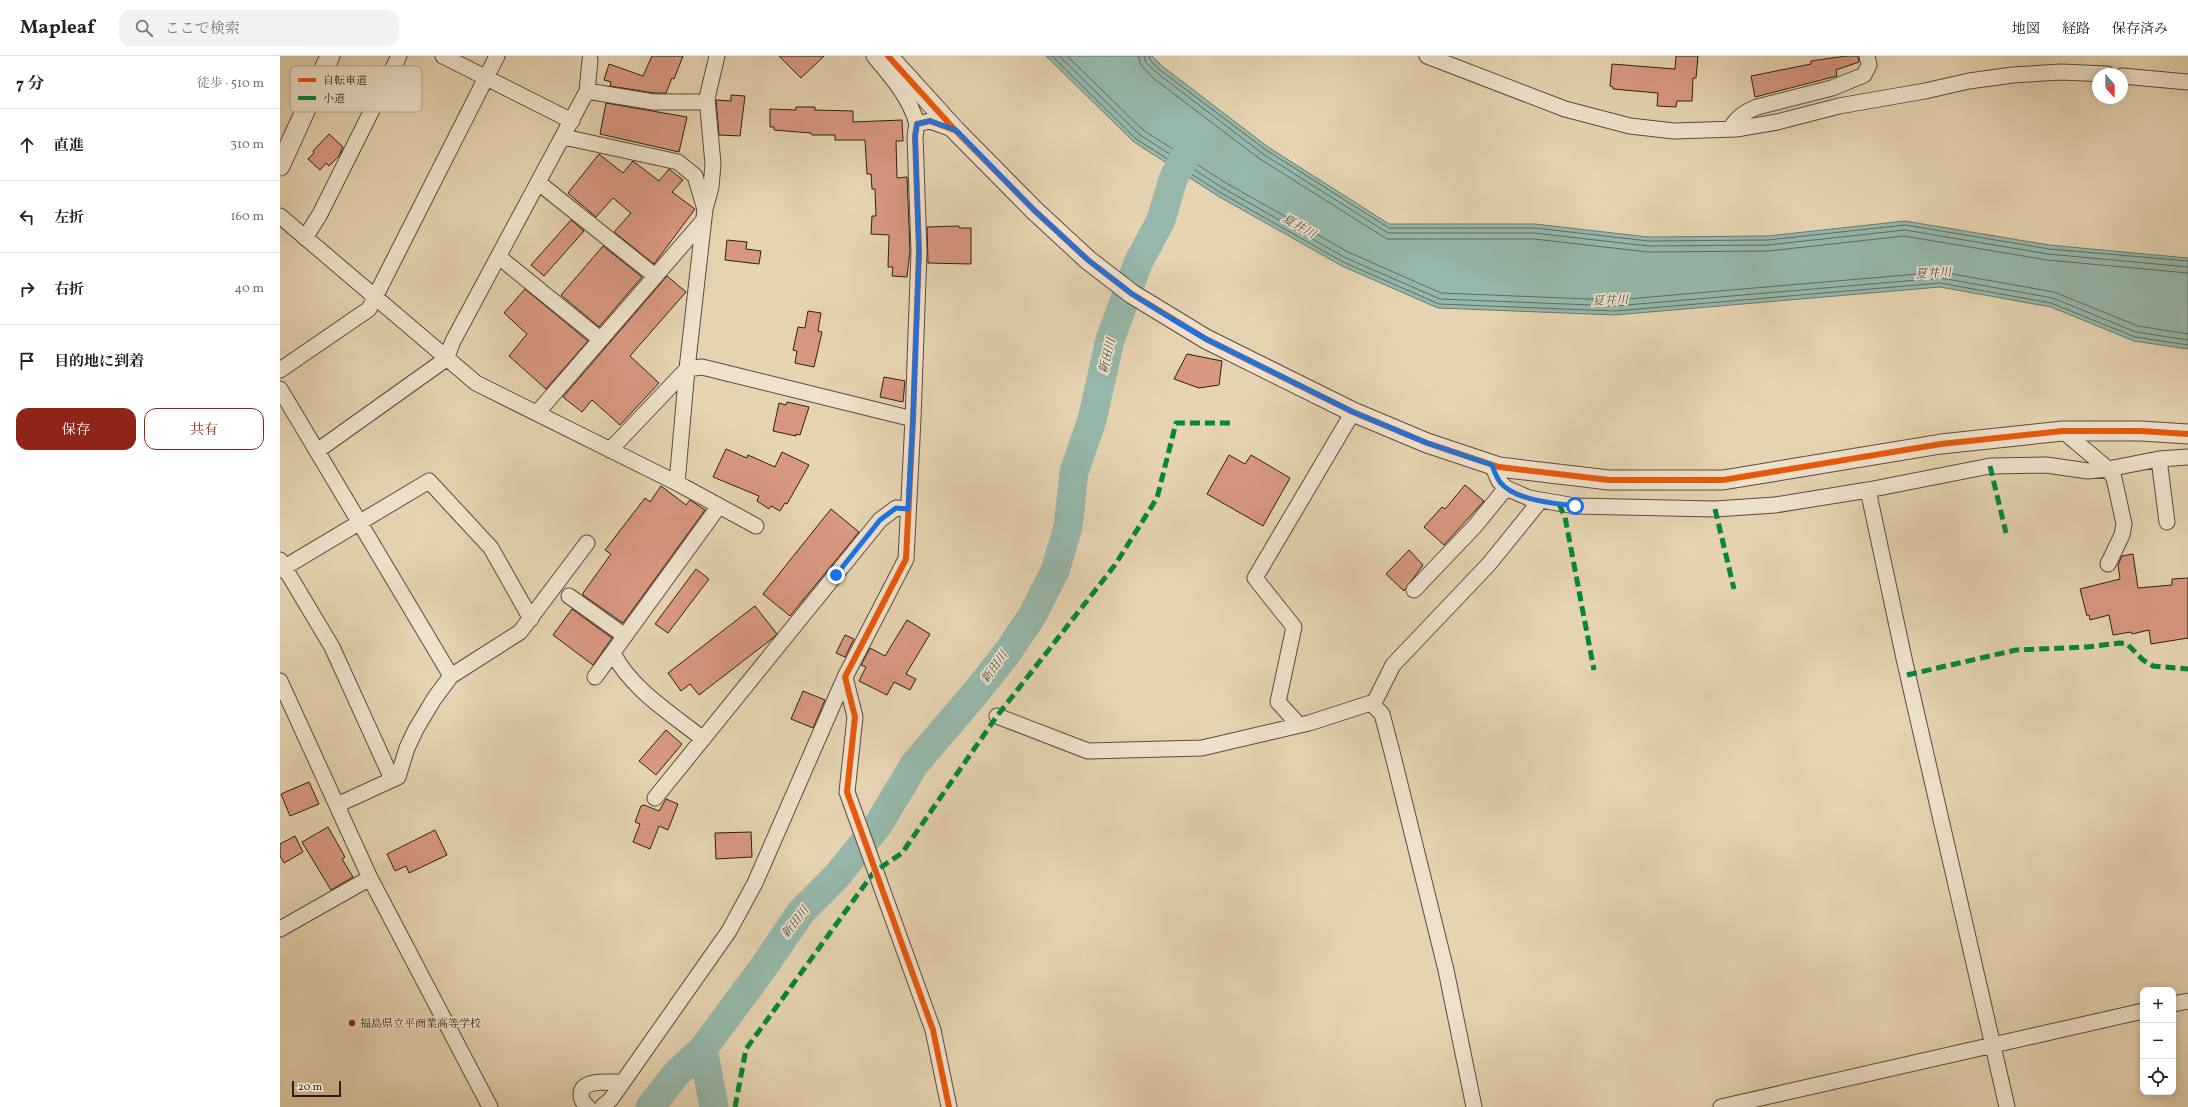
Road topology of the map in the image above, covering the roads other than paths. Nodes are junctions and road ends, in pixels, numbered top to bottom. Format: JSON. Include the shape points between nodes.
{"nodes":[{"id":1,"x":330,"y":56,"type":"edge"},
{"id":2,"x":399,"y":56,"type":"edge"},
{"id":3,"x":443,"y":56,"type":"edge"},
{"id":4,"x":497,"y":56,"type":"edge"},
{"id":5,"x":717,"y":56,"type":"edge"},
{"id":6,"x":874,"y":56,"type":"edge"},
{"id":7,"x":888,"y":56,"type":"edge"},
{"id":8,"x":1426,"y":56,"type":"edge"},
{"id":9,"x":1867,"y":56,"type":"edge"},
{"id":10,"x":590,"y":60,"type":"dead end"},
{"id":11,"x":325,"y":66,"type":"edge"},
{"id":12,"x":394,"y":66,"type":"edge"},
{"id":13,"x":2092,"y":73,"type":"edge"},
{"id":14,"x":2128,"y":77,"type":"edge"},
{"id":15,"x":486,"y":78,"type":"junction"},
{"id":16,"x":2188,"y":82,"type":"edge"},
{"id":17,"x":587,"y":91,"type":"junction"},
{"id":18,"x":707,"y":102,"type":"junction"},
{"id":19,"x":305,"y":112,"type":"edge"},
{"id":20,"x":371,"y":112,"type":"edge"},
{"id":21,"x":572,"y":121,"type":"junction"},
{"id":22,"x":917,"y":124,"type":"junction"},
{"id":23,"x":1730,"y":129,"type":"junction"},
{"id":24,"x":956,"y":130,"type":"junction"},
{"id":25,"x":564,"y":137,"type":"junction"},
{"id":26,"x":280,"y":166,"type":"edge"},
{"id":27,"x":539,"y":182,"type":"junction"},
{"id":28,"x":704,"y":215,"type":"junction"},
{"id":29,"x":280,"y":216,"type":"edge"},
{"id":30,"x":305,"y":238,"type":"junction"},
{"id":31,"x":499,"y":257,"type":"junction"},
{"id":32,"x":655,"y":276,"type":"junction"},
{"id":33,"x":375,"y":298,"type":"junction"},
{"id":34,"x":600,"y":339,"type":"junction"},
{"id":35,"x":446,"y":359,"type":"junction"},
{"id":36,"x":686,"y":369,"type":"junction"},
{"id":37,"x":280,"y":370,"type":"edge"},
{"id":38,"x":280,"y":389,"type":"edge"},
{"id":39,"x":1353,"y":412,"type":"junction"},
{"id":40,"x":537,"y":413,"type":"junction"},
{"id":41,"x":913,"y":419,"type":"junction"},
{"id":42,"x":2063,"y":431,"type":"junction"},
{"id":43,"x":2188,"y":434,"type":"edge"},
{"id":44,"x":610,"y":450,"type":"junction"},
{"id":45,"x":317,"y":451,"type":"junction"},
{"id":46,"x":2188,"y":457,"type":"edge"},
{"id":47,"x":2158,"y":459,"type":"junction"},
{"id":48,"x":1492,"y":465,"type":"junction"},
{"id":49,"x":2108,"y":470,"type":"junction"},
{"id":50,"x":677,"y":483,"type":"junction"},
{"id":51,"x":1506,"y":488,"type":"junction"},
{"id":52,"x":1868,"y":490,"type":"junction"},
{"id":53,"x":1540,"y":500,"type":"junction"},
{"id":54,"x":720,"y":506,"type":"junction"},
{"id":55,"x":908,"y":509,"type":"junction"},
{"id":56,"x":360,"y":522,"type":"junction"},
{"id":57,"x":2167,"y":522,"type":"dead end"},
{"id":58,"x":756,"y":526,"type":"dead end"},
{"id":59,"x":586,"y":544,"type":"dead end"},
{"id":60,"x":2108,"y":564,"type":"dead end"},
{"id":61,"x":281,"y":566,"type":"edge"},
{"id":62,"x":1414,"y":590,"type":"dead end"},
{"id":63,"x":569,"y":596,"type":"dead end"},
{"id":64,"x":532,"y":619,"type":"junction"},
{"id":65,"x":625,"y":636,"type":"junction"},
{"id":66,"x":613,"y":653,"type":"junction"},
{"id":67,"x":451,"y":676,"type":"junction"},
{"id":68,"x":595,"y":677,"type":"dead end"},
{"id":69,"x":845,"y":677,"type":"junction"},
{"id":70,"x":280,"y":681,"type":"edge"},
{"id":71,"x":1373,"y":705,"type":"junction"},
{"id":72,"x":997,"y":716,"type":"dead end"},
{"id":73,"x":1299,"y":725,"type":"junction"},
{"id":74,"x":703,"y":739,"type":"junction"},
{"id":75,"x":392,"y":779,"type":"junction"},
{"id":76,"x":655,"y":798,"type":"dead end"},
{"id":77,"x":337,"y":805,"type":"junction"},
{"id":78,"x":370,"y":878,"type":"junction"},
{"id":79,"x":280,"y":929,"type":"edge"},
{"id":80,"x":2188,"y":1001,"type":"edge"},
{"id":81,"x":2176,"y":1003,"type":"edge"},
{"id":82,"x":2140,"y":1012,"type":"edge"},
{"id":83,"x":1994,"y":1044,"type":"junction"},
{"id":84,"x":623,"y":1082,"type":"junction"},
{"id":85,"x":490,"y":1107,"type":"edge"},
{"id":86,"x":588,"y":1107,"type":"edge"},
{"id":87,"x":602,"y":1107,"type":"edge"},
{"id":88,"x":949,"y":1107,"type":"edge"},
{"id":89,"x":1474,"y":1107,"type":"edge"},
{"id":90,"x":1721,"y":1107,"type":"edge"},
{"id":91,"x":2007,"y":1107,"type":"edge"}],
"edges":[{"from":1,"to":11,"type":"street"},
{"from":2,"to":12,"type":"street"},
{"from":3,"to":15,"type":"street"},
{"from":4,"to":15,"type":"street"},
{"from":5,"to":18,"type":"street"},
{"from":6,"to":22,"type":"street","via":[[906,98]]},
{"from":7,"to":24,"type":"street"},
{"from":8,"to":23,"type":"street","via":[[1565,109],[1602,120],[1674,131]]},
{"from":9,"to":23,"type":"street","via":[[1869,65],[1864,75],[1832,88],[1747,111]]},
{"from":10,"to":17,"type":"street"},
{"from":13,"to":23,"type":"street","via":[[2060,72],[1976,80],[1839,106],[1777,122]]},
{"from":14,"to":16,"type":"street"},
{"from":15,"to":21,"type":"street"},
{"from":15,"to":33,"type":"street"},
{"from":17,"to":18,"type":"street","via":[[653,102]]},
{"from":17,"to":21,"type":"street"},
{"from":18,"to":28,"type":"street","via":[[713,164]]},
{"from":19,"to":26,"type":"street"},
{"from":20,"to":30,"type":"street","via":[[320,214]]},
{"from":21,"to":25,"type":"street"},
{"from":22,"to":24,"type":"street","via":[[930,121]]},
{"from":22,"to":41,"type":"street","via":[[915,136],[919,251]]},
{"from":24,"to":39,"type":"street","via":[[1034,210],[1088,260],[1132,294],[1206,339]]},
{"from":25,"to":27,"type":"street"},
{"from":25,"to":28,"type":"street","via":[[678,162],[695,176]]},
{"from":27,"to":31,"type":"street"},
{"from":27,"to":32,"type":"street"},
{"from":28,"to":32,"type":"street"},
{"from":28,"to":36,"type":"street"},
{"from":29,"to":30,"type":"street"},
{"from":30,"to":33,"type":"street"},
{"from":31,"to":34,"type":"street"},
{"from":31,"to":35,"type":"street"},
{"from":32,"to":34,"type":"street"},
{"from":33,"to":35,"type":"street"},
{"from":33,"to":37,"type":"street","via":[[369,309]]},
{"from":34,"to":40,"type":"street"},
{"from":35,"to":40,"type":"street","via":[[476,383]]},
{"from":35,"to":45,"type":"street"},
{"from":36,"to":41,"type":"street","via":[[702,367]]},
{"from":36,"to":44,"type":"street"},
{"from":36,"to":50,"type":"street"},
{"from":38,"to":45,"type":"street"},
{"from":39,"to":48,"type":"street","via":[[1427,443]]},
{"from":39,"to":73,"type":"street","via":[[1255,578],[1294,627],[1278,702]]},
{"from":40,"to":44,"type":"street"},
{"from":41,"to":55,"type":"street"},
{"from":42,"to":43,"type":"street"},
{"from":42,"to":48,"type":"street","via":[[1941,444],[1723,480],[1609,480],[1499,468]]},
{"from":42,"to":49,"type":"street"},
{"from":44,"to":50,"type":"street"},
{"from":45,"to":56,"type":"street"},
{"from":46,"to":47,"type":"street"},
{"from":47,"to":49,"type":"street"},
{"from":47,"to":57,"type":"street"},
{"from":48,"to":51,"type":"street","via":[[1499,481]]},
{"from":49,"to":52,"type":"street","via":[[2046,465],[1990,466]]},
{"from":49,"to":60,"type":"street","via":[[2114,478],[2124,524],[2122,535]]},
{"from":50,"to":54,"type":"street"},
{"from":51,"to":53,"type":"street"},
{"from":51,"to":62,"type":"street","via":[[1475,526]]},
{"from":52,"to":53,"type":"street","via":[[1775,505],[1715,509],[1575,506]]},
{"from":52,"to":83,"type":"street","via":[[1904,663]]},
{"from":53,"to":71,"type":"street","via":[[1490,564],[1393,665]]},
{"from":54,"to":58,"type":"street"},
{"from":54,"to":65,"type":"street"},
{"from":55,"to":69,"type":"street","via":[[906,559]]},
{"from":55,"to":74,"type":"street","via":[[896,508],[880,520]]},
{"from":56,"to":61,"type":"street"},
{"from":56,"to":64,"type":"street","via":[[429,481],[492,548]]},
{"from":56,"to":67,"type":"street"},
{"from":59,"to":64,"type":"street"},
{"from":61,"to":75,"type":"street","via":[[332,647]]},
{"from":63,"to":65,"type":"street"},
{"from":64,"to":67,"type":"street","via":[[520,632]]},
{"from":65,"to":66,"type":"street"},
{"from":66,"to":68,"type":"street"},
{"from":66,"to":74,"type":"street","via":[[621,669]]},
{"from":67,"to":75,"type":"street","via":[[416,729],[398,777]]},
{"from":69,"to":84,"type":"street","via":[[755,883],[729,931]]},
{"from":69,"to":88,"type":"street","via":[[855,717],[846,792],[933,1030]]},
{"from":70,"to":77,"type":"street"},
{"from":71,"to":73,"type":"street","via":[[1371,703]]},
{"from":71,"to":89,"type":"street","via":[[1382,714],[1393,756],[1446,970]]},
{"from":72,"to":73,"type":"street","via":[[1088,751],[1202,748]]},
{"from":74,"to":76,"type":"street"},
{"from":75,"to":77,"type":"street"},
{"from":77,"to":78,"type":"street"},
{"from":78,"to":79,"type":"street"},
{"from":78,"to":85,"type":"street"},
{"from":80,"to":81,"type":"street"},
{"from":82,"to":83,"type":"street"},
{"from":83,"to":90,"type":"street"},
{"from":83,"to":91,"type":"street"},
{"from":84,"to":86,"type":"street","via":[[586,1085],[581,1092],[581,1098]]},
{"from":84,"to":87,"type":"street"}]}
